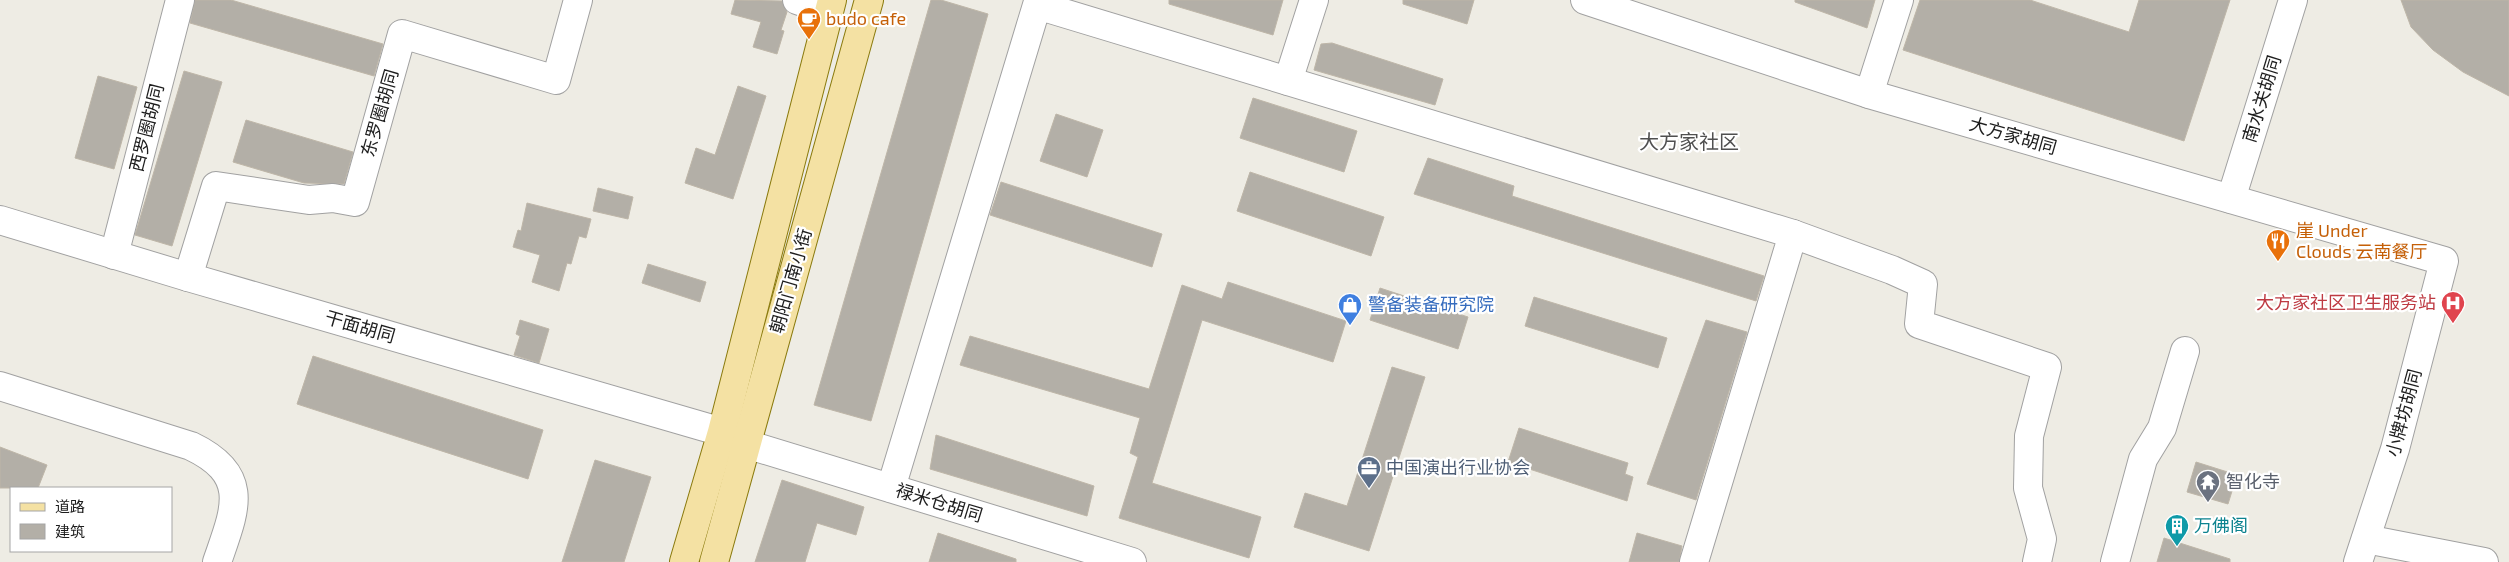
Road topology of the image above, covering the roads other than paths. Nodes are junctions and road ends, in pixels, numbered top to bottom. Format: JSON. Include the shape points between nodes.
{"nodes":[{"id":1,"x":180,"y":0,"type":"edge"},
{"id":2,"x":578,"y":0,"type":"edge"},
{"id":3,"x":798,"y":0,"type":"edge"},
{"id":4,"x":869,"y":0,"type":"edge"},
{"id":5,"x":1314,"y":0,"type":"edge"},
{"id":6,"x":1585,"y":0,"type":"edge"},
{"id":7,"x":1899,"y":0,"type":"edge"},
{"id":8,"x":2293,"y":0,"type":"edge"},
{"id":9,"x":831,"y":5,"type":"edge"},
{"id":10,"x":1288,"y":81,"type":"junction"},
{"id":11,"x":1868,"y":94,"type":"junction"},
{"id":12,"x":2231,"y":199,"type":"junction"},
{"id":13,"x":0,"y":220,"type":"edge"},
{"id":14,"x":1793,"y":234,"type":"junction"},
{"id":15,"x":114,"y":255,"type":"junction"},
{"id":16,"x":2444,"y":261,"type":"joint"},
{"id":17,"x":188,"y":277,"type":"junction"},
{"id":18,"x":2185,"y":351,"type":"dead end"},
{"id":19,"x":0,"y":386,"type":"edge"},
{"id":20,"x":722,"y":432,"type":"junction"},
{"id":21,"x":746,"y":444,"type":"junction"},
{"id":22,"x":891,"y":488,"type":"junction"},
{"id":23,"x":2362,"y":550,"type":"edge"},
{"id":24,"x":217,"y":562,"type":"edge"},
{"id":25,"x":684,"y":562,"type":"edge"},
{"id":26,"x":714,"y":562,"type":"edge"},
{"id":27,"x":1132,"y":562,"type":"edge"},
{"id":28,"x":1694,"y":562,"type":"edge"},
{"id":29,"x":2037,"y":562,"type":"edge"},
{"id":30,"x":2115,"y":562,"type":"edge"},
{"id":31,"x":2484,"y":562,"type":"edge"}],
"edges":[{"from":1,"to":15,"type":"street","name":"西罗圈胡同"},
{"from":2,"to":17,"type":"street","name":"东罗圈胡同","via":[[556,80],[402,34],[355,202],[333,198],[309,200],[216,186]]},
{"from":3,"to":9,"type":"street"},
{"from":4,"to":21,"type":"main road","name":"朝阳门南小街"},
{"from":5,"to":10,"type":"street"},
{"from":6,"to":11,"type":"street","name":"大方家胡同"},
{"from":7,"to":11,"type":"street"},
{"from":8,"to":12,"type":"street","name":"南水关胡同"},
{"from":9,"to":20,"type":"main road","name":"朝阳门南小街"},
{"from":10,"to":14,"type":"street"},
{"from":10,"to":22,"type":"street","via":[[1037,5]]},
{"from":11,"to":12,"type":"street","name":"大方家胡同"},
{"from":12,"to":16,"type":"street","name":"大方家胡同"},
{"from":13,"to":15,"type":"street","name":"干面胡同"},
{"from":14,"to":28,"type":"street"},
{"from":14,"to":29,"type":"street","via":[[1923,284],[1919,324],[2047,367],[2029,436],[2028,488],[2042,539]]},
{"from":15,"to":17,"type":"street","name":"干面胡同"},
{"from":16,"to":23,"type":"street","name":"小牌坊胡同","via":[[2395,448]]},
{"from":17,"to":20,"type":"street","name":"干面胡同"},
{"from":18,"to":30,"type":"street","via":[[2162,428],[2143,459]]},
{"from":19,"to":24,"type":"street","via":[[183,443],[210,455],[225,470],[233,488],[234,506]]},
{"from":20,"to":25,"type":"main road","name":"朝阳门南小街"},
{"from":21,"to":22,"type":"street","name":"禄米仓胡同"},
{"from":21,"to":26,"type":"main road","name":"朝阳门南小街"},
{"from":22,"to":27,"type":"street","name":"禄米仓胡同"},
{"from":23,"to":31,"type":"street"}]}
